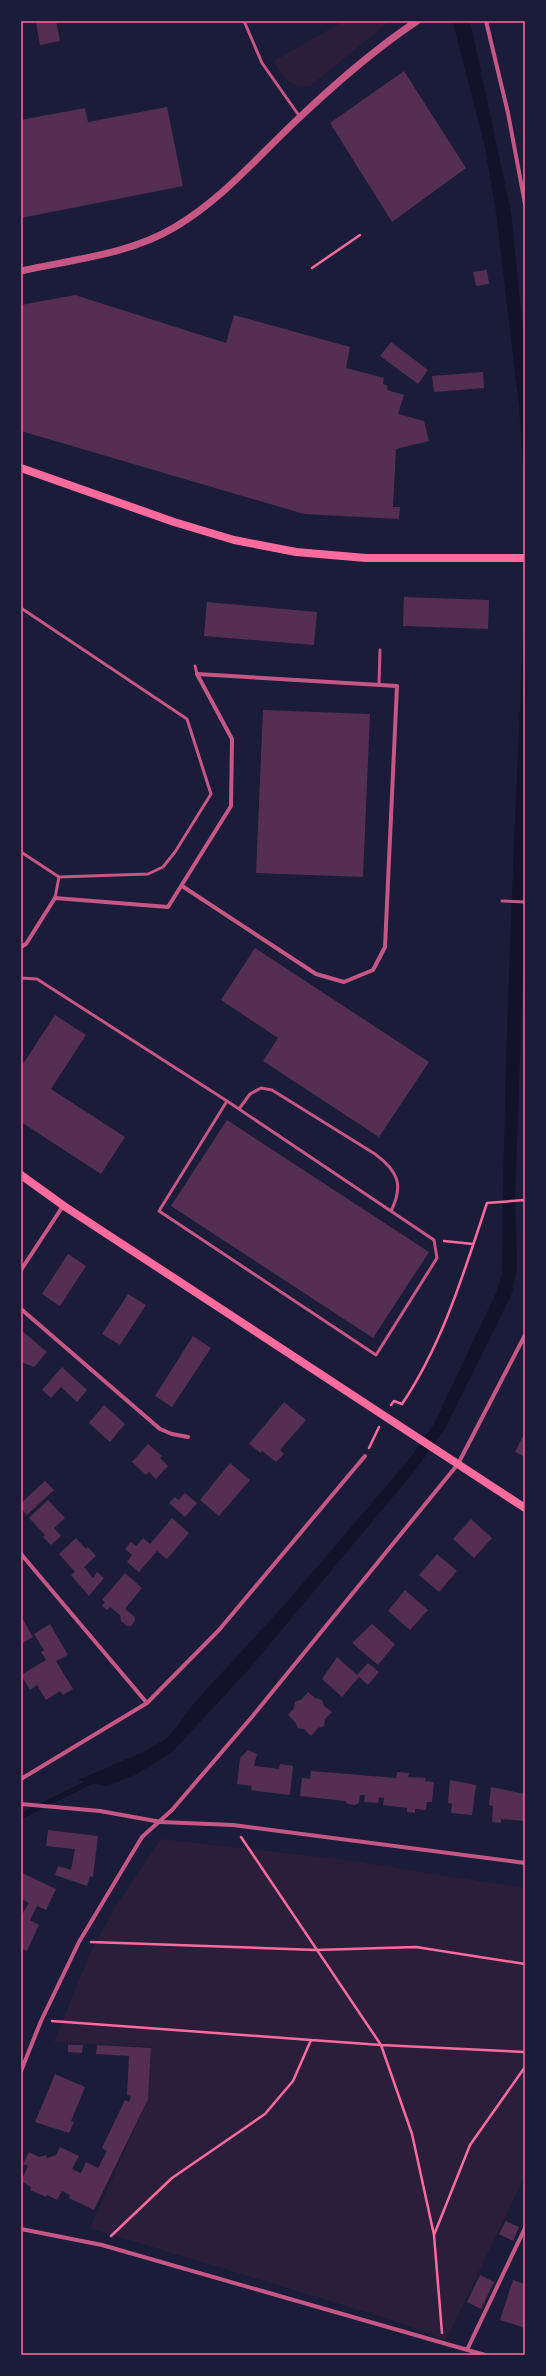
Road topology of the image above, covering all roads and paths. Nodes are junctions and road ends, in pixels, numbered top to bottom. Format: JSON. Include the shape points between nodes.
{"nodes":[{"id":1,"x":244,"y":21,"type":"edge"},
{"id":2,"x":417,"y":21,"type":"edge"},
{"id":3,"x":486,"y":21,"type":"edge"},
{"id":4,"x":300,"y":117,"type":"junction"},
{"id":5,"x":525,"y":204,"type":"edge"},
{"id":6,"x":360,"y":235,"type":"dead end"},
{"id":7,"x":312,"y":268,"type":"dead end"},
{"id":8,"x":21,"y":271,"type":"edge"},
{"id":9,"x":21,"y":468,"type":"edge"},
{"id":10,"x":521,"y":558,"type":"edge"},
{"id":11,"x":21,"y":608,"type":"edge"},
{"id":12,"x":380,"y":650,"type":"dead end"},
{"id":13,"x":195,"y":666,"type":"dead end"},
{"id":14,"x":197,"y":674,"type":"junction"},
{"id":15,"x":379,"y":686,"type":"junction"},
{"id":16,"x":21,"y":852,"type":"edge"},
{"id":17,"x":60,"y":877,"type":"junction"},
{"id":18,"x":182,"y":886,"type":"junction"},
{"id":19,"x":55,"y":898,"type":"junction"},
{"id":20,"x":502,"y":901,"type":"dead end"},
{"id":21,"x":525,"y":902,"type":"edge"},
{"id":22,"x":21,"y":947,"type":"edge"},
{"id":23,"x":21,"y":978,"type":"edge"},
{"id":24,"x":227,"y":1101,"type":"junction"},
{"id":25,"x":239,"y":1109,"type":"junction"},
{"id":26,"x":21,"y":1175,"type":"edge"},
{"id":27,"x":523,"y":1200,"type":"edge"},
{"id":28,"x":64,"y":1206,"type":"junction"},
{"id":29,"x":391,"y":1211,"type":"junction"},
{"id":30,"x":434,"y":1240,"type":"junction"},
{"id":31,"x":473,"y":1244,"type":"junction"},
{"id":32,"x":21,"y":1270,"type":"edge"},
{"id":33,"x":21,"y":1309,"type":"edge"},
{"id":34,"x":525,"y":1335,"type":"edge"},
{"id":35,"x":402,"y":1404,"type":"dead end"},
{"id":36,"x":188,"y":1437,"type":"dead end"},
{"id":37,"x":365,"y":1456,"type":"dead end"},
{"id":38,"x":458,"y":1464,"type":"junction"},
{"id":39,"x":525,"y":1508,"type":"edge"},
{"id":40,"x":21,"y":1554,"type":"edge"},
{"id":41,"x":147,"y":1703,"type":"junction"},
{"id":42,"x":21,"y":1780,"type":"edge"},
{"id":43,"x":21,"y":1804,"type":"edge"},
{"id":44,"x":161,"y":1822,"type":"junction"},
{"id":45,"x":233,"y":1825,"type":"junction"},
{"id":46,"x":525,"y":1863,"type":"edge"},
{"id":47,"x":79,"y":1942,"type":"junction"},
{"id":48,"x":316,"y":1950,"type":"junction"},
{"id":49,"x":525,"y":1964,"type":"edge"},
{"id":50,"x":41,"y":2022,"type":"junction"},
{"id":51,"x":311,"y":2040,"type":"junction"},
{"id":52,"x":381,"y":2045,"type":"junction"},
{"id":53,"x":525,"y":2052,"type":"edge"},
{"id":54,"x":525,"y":2067,"type":"edge"},
{"id":55,"x":21,"y":2071,"type":"edge"},
{"id":56,"x":525,"y":2228,"type":"edge"},
{"id":57,"x":21,"y":2229,"type":"edge"},
{"id":58,"x":434,"y":2235,"type":"junction"},
{"id":59,"x":102,"y":2245,"type":"junction"},
{"id":60,"x":443,"y":2343,"type":"junction"},
{"id":61,"x":467,"y":2350,"type":"junction"},
{"id":62,"x":485,"y":2355,"type":"edge"}],
"edges":[{"from":1,"to":4,"type":"lane","via":[[262,63]]},
{"from":2,"to":4,"type":"street","via":[[390,39]]},
{"from":3,"to":5,"type":"street","via":[[508,114]]},
{"from":4,"to":8,"type":"street","via":[[220,195],[175,228],[119,250]]},
{"from":6,"to":7,"type":"path"},
{"from":9,"to":10,"type":"main road","via":[[234,540],[296,552],[366,558]]},
{"from":11,"to":17,"type":"lane","via":[[187,720],[211,794],[163,867],[148,874]]},
{"from":12,"to":15,"type":"lane"},
{"from":13,"to":14,"type":"lane"},
{"from":14,"to":15,"type":"street"},
{"from":14,"to":18,"type":"street","via":[[232,739],[231,806]]},
{"from":15,"to":18,"type":"street","via":[[397,686],[385,946],[373,970],[344,982],[316,974]]},
{"from":16,"to":17,"type":"lane"},
{"from":17,"to":19,"type":"lane"},
{"from":18,"to":19,"type":"street","via":[[168,907]]},
{"from":19,"to":22,"type":"street","via":[[26,944]]},
{"from":20,"to":21,"type":"lane"},
{"from":23,"to":24,"type":"lane","via":[[37,979]]},
{"from":24,"to":25,"type":"lane"},
{"from":24,"to":30,"type":"lane","via":[[159,1211],[376,1355],[436,1258]]},
{"from":25,"to":29,"type":"lane"},
{"from":25,"to":29,"type":"lane","via":[[250,1094],[261,1088],[272,1090],[375,1154],[394,1172],[398,1185],[396,1201]]},
{"from":26,"to":28,"type":"main road"},
{"from":27,"to":31,"type":"path","via":[[487,1203]]},
{"from":28,"to":32,"type":"street"},
{"from":28,"to":38,"type":"main road"},
{"from":29,"to":30,"type":"lane"},
{"from":30,"to":31,"type":"path"},
{"from":31,"to":35,"type":"path","via":[[459,1289],[435,1344],[414,1387]]},
{"from":33,"to":36,"type":"street","via":[[160,1429]]},
{"from":34,"to":38,"type":"street"},
{"from":37,"to":41,"type":"street","via":[[220,1630]]},
{"from":38,"to":39,"type":"main road"},
{"from":38,"to":44,"type":"street","via":[[256,1712]]},
{"from":40,"to":41,"type":"street"},
{"from":41,"to":42,"type":"street"},
{"from":43,"to":44,"type":"street","via":[[100,1811]]},
{"from":44,"to":45,"type":"street"},
{"from":44,"to":47,"type":"street","via":[[142,1837]]},
{"from":45,"to":46,"type":"street"},
{"from":45,"to":48,"type":"path"},
{"from":47,"to":48,"type":"path"},
{"from":47,"to":50,"type":"street"},
{"from":48,"to":49,"type":"path","via":[[416,1946]]},
{"from":48,"to":52,"type":"path"},
{"from":50,"to":51,"type":"path","via":[[60,2020]]},
{"from":50,"to":55,"type":"street"},
{"from":51,"to":52,"type":"path"},
{"from":51,"to":59,"type":"path","via":[[293,2081],[265,2114],[172,2178]]},
{"from":52,"to":53,"type":"path"},
{"from":52,"to":58,"type":"path","via":[[412,2134]]},
{"from":54,"to":58,"type":"path","via":[[470,2145]]},
{"from":56,"to":61,"type":"street"},
{"from":57,"to":59,"type":"street"},
{"from":58,"to":60,"type":"path"},
{"from":59,"to":60,"type":"street"},
{"from":60,"to":61,"type":"street"},
{"from":61,"to":62,"type":"street"}]}
